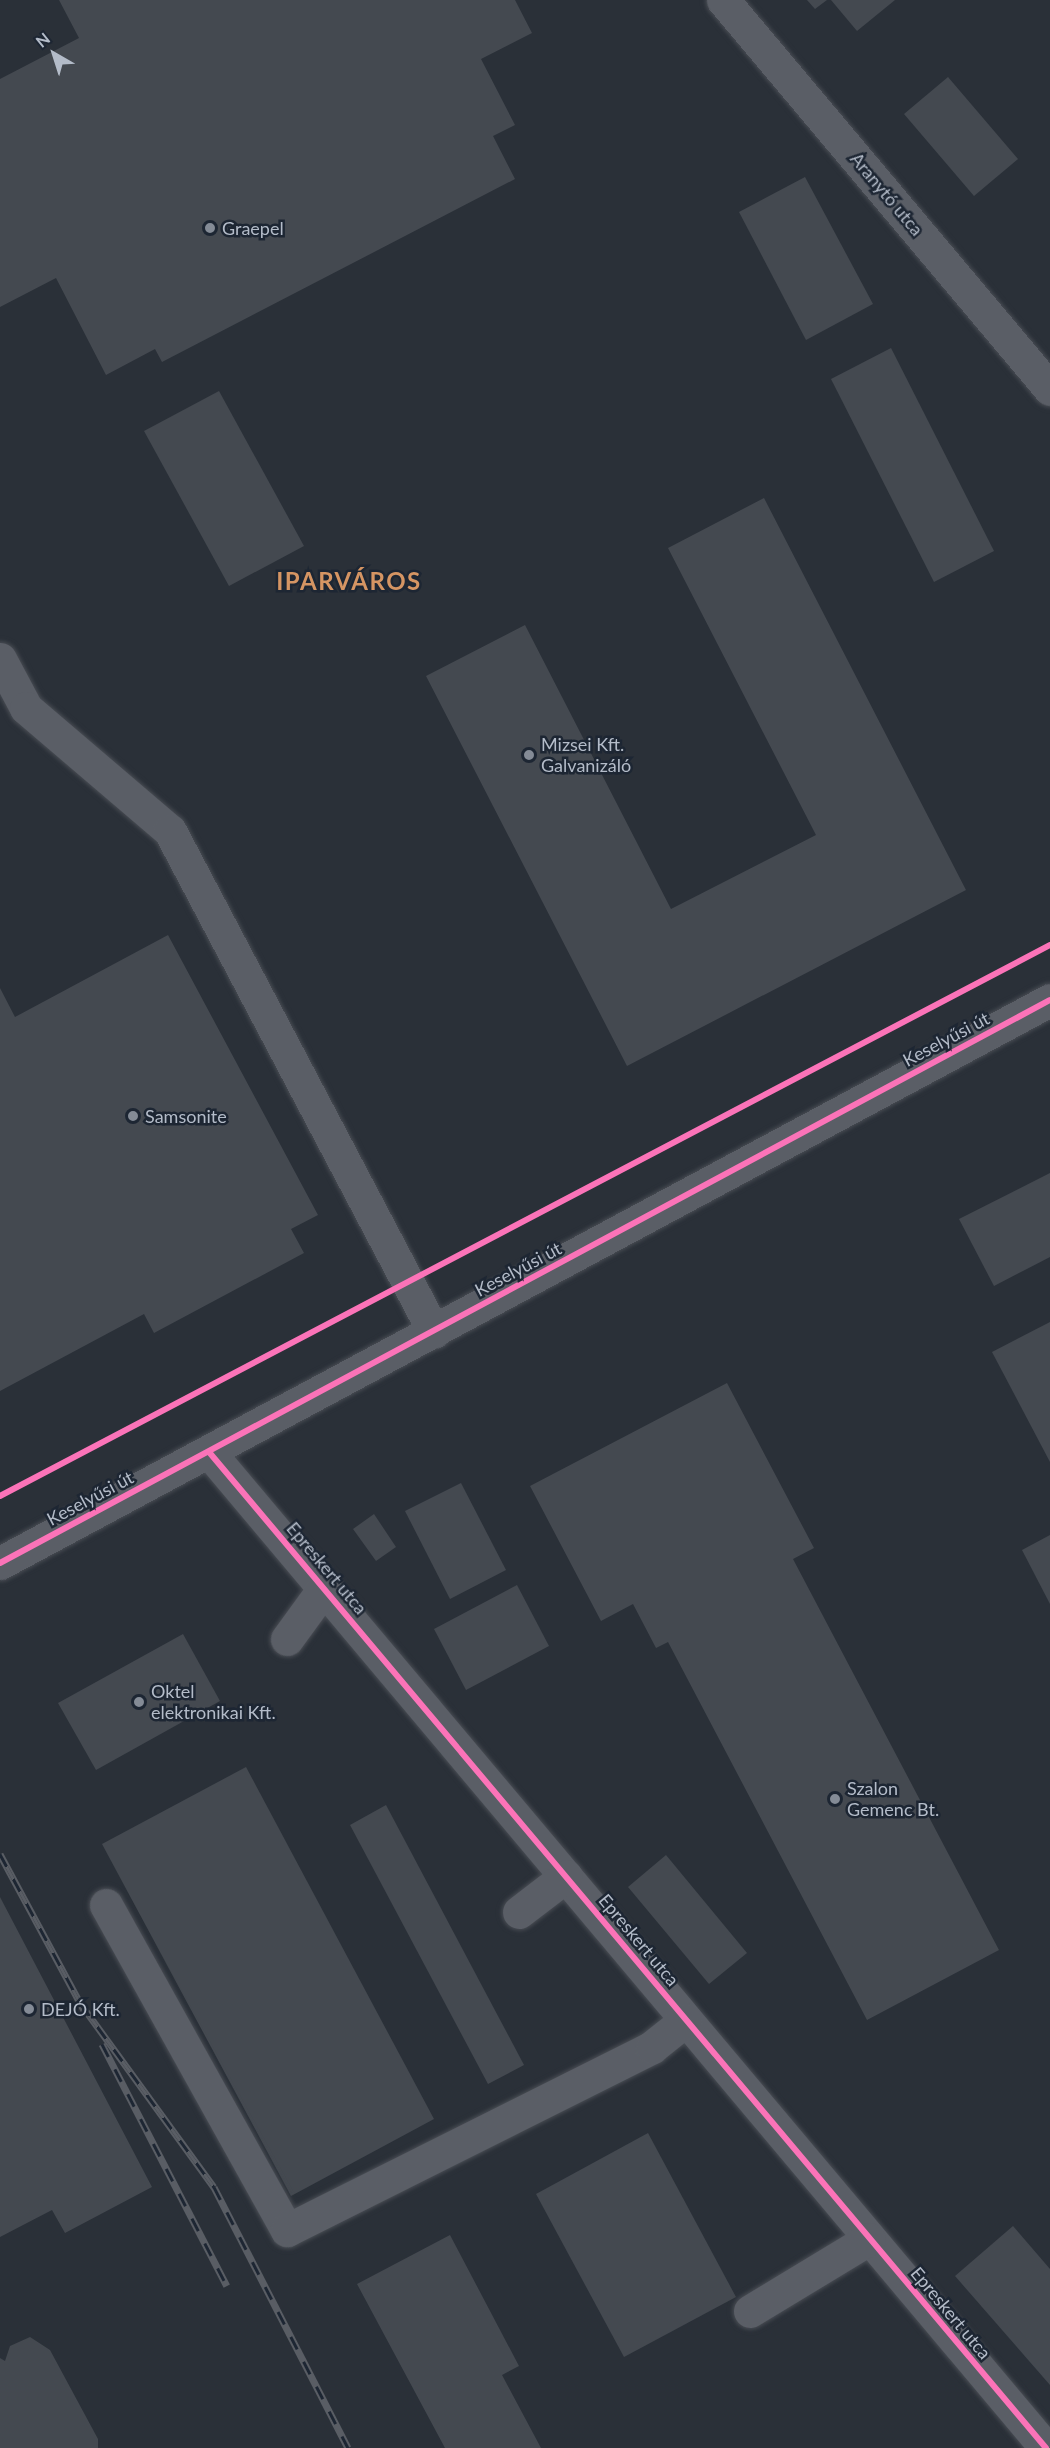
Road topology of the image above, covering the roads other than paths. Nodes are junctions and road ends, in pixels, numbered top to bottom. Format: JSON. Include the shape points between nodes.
{"nodes":[{"id":1,"x":723,"y":0,"type":"edge"},
{"id":2,"x":1050,"y":389,"type":"edge"},
{"id":3,"x":0,"y":659,"type":"edge"},
{"id":4,"x":9,"y":699,"type":"edge"},
{"id":5,"x":1050,"y":1000,"type":"edge"},
{"id":6,"x":434,"y":1332,"type":"junction"},
{"id":7,"x":209,"y":1452,"type":"junction"},
{"id":8,"x":0,"y":1563,"type":"edge"},
{"id":9,"x":324,"y":1588,"type":"junction"},
{"id":10,"x":287,"y":1639,"type":"dead end"},
{"id":11,"x":566,"y":1876,"type":"junction"},
{"id":12,"x":106,"y":1905,"type":"dead end"},
{"id":13,"x":519,"y":1912,"type":"dead end"},
{"id":14,"x":686,"y":2020,"type":"junction"},
{"id":15,"x":869,"y":2239,"type":"junction"},
{"id":16,"x":750,"y":2311,"type":"dead end"},
{"id":17,"x":1046,"y":2448,"type":"edge"}],
"edges":[{"from":1,"to":2,"type":"street","name":"Aranytó utca"},
{"from":3,"to":4,"type":"street"},
{"from":4,"to":6,"type":"street","via":[[26,708],[170,831]]},
{"from":5,"to":6,"type":"street","name":"Keselyűsi út"},
{"from":6,"to":7,"type":"street","name":"Keselyűsi út"},
{"from":7,"to":8,"type":"street","name":"Keselyűsi út"},
{"from":7,"to":9,"type":"street","name":"Epreskert utca"},
{"from":9,"to":10,"type":"street"},
{"from":9,"to":11,"type":"street","name":"Epreskert utca"},
{"from":11,"to":13,"type":"street"},
{"from":11,"to":14,"type":"street","name":"Epreskert utca"},
{"from":12,"to":14,"type":"street","via":[[287,2230],[652,2047]]},
{"from":14,"to":15,"type":"street","name":"Epreskert utca"},
{"from":15,"to":16,"type":"street"},
{"from":15,"to":17,"type":"street","name":"Epreskert utca"}]}
